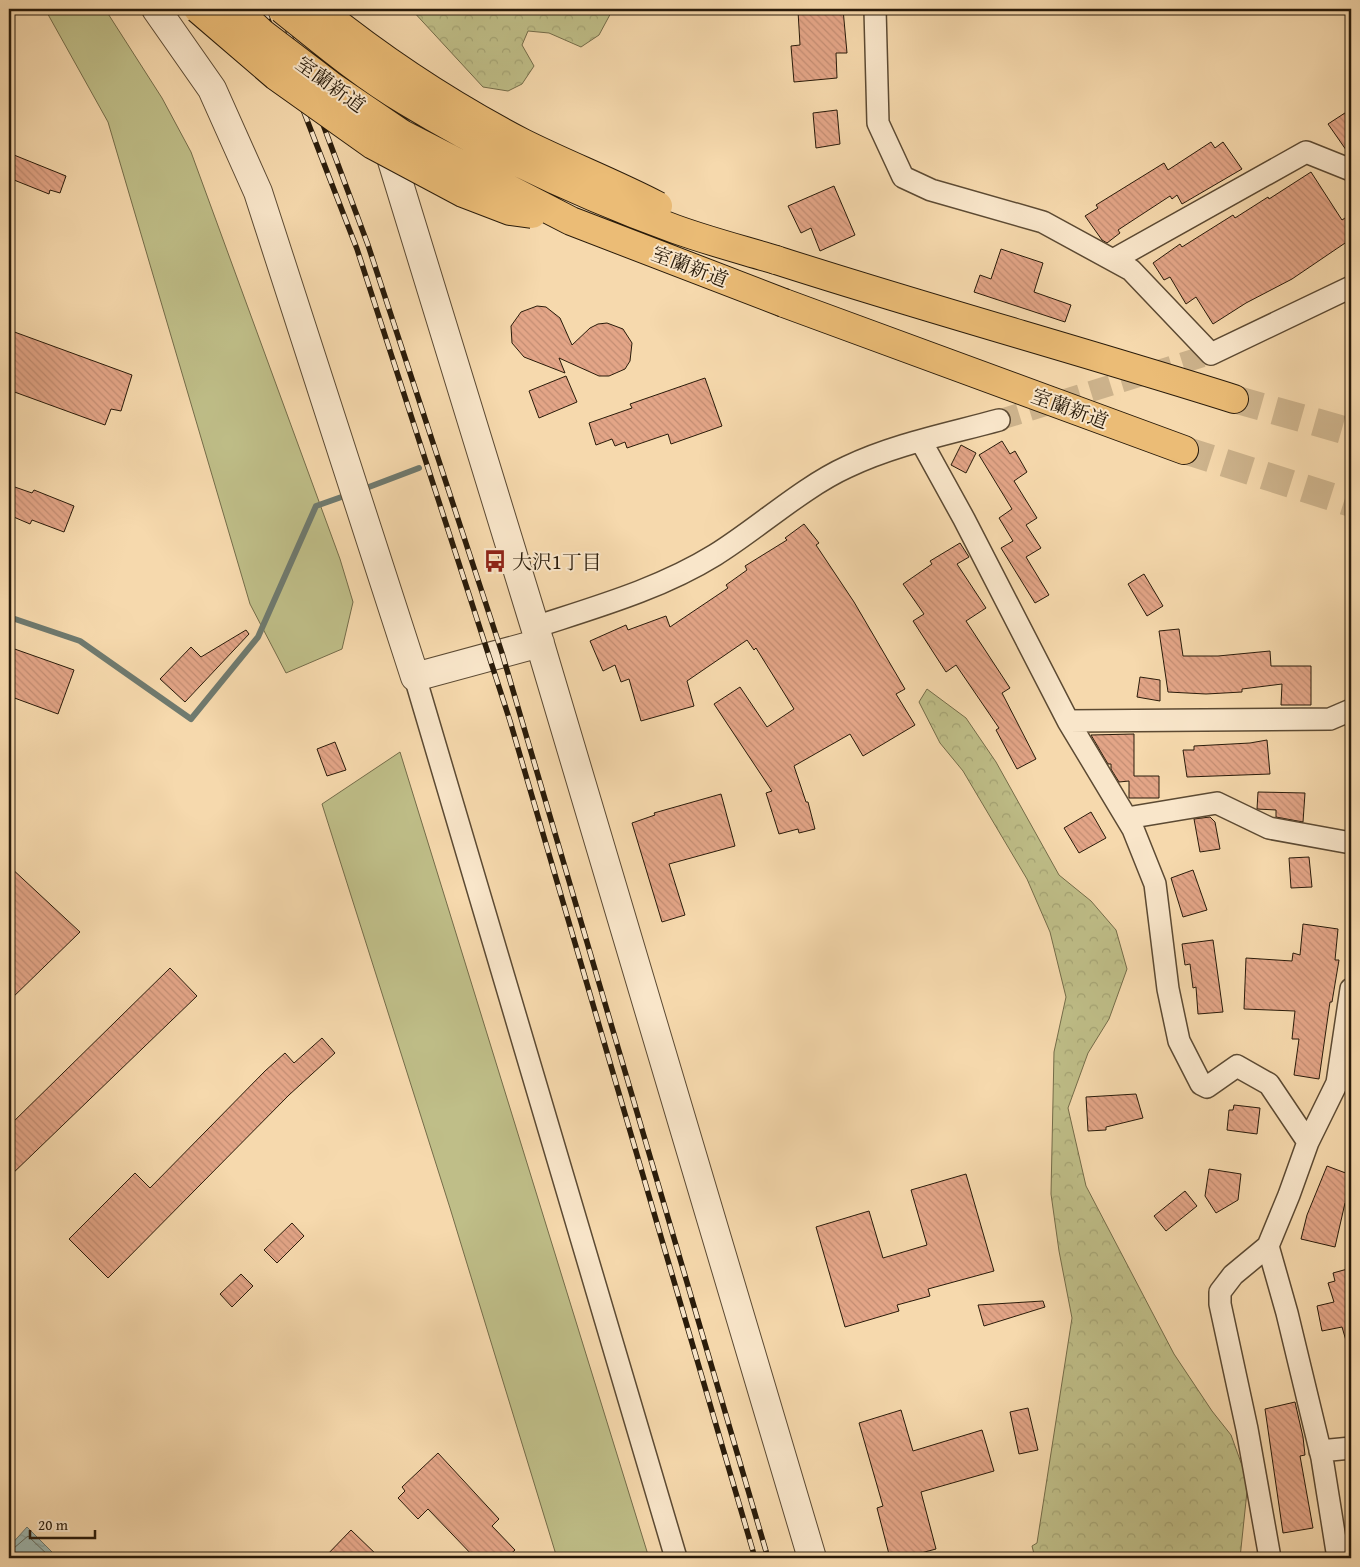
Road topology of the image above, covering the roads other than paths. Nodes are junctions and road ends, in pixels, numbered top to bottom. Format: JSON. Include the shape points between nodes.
{"nodes":[{"id":1,"x":156,"y":9,"type":"edge"},
{"id":2,"x":198,"y":9,"type":"edge"},
{"id":3,"x":236,"y":9,"type":"edge"},
{"id":4,"x":282,"y":9,"type":"edge"},
{"id":5,"x":319,"y":9,"type":"edge"},
{"id":6,"x":331,"y":9,"type":"edge"},
{"id":7,"x":875,"y":9,"type":"edge"},
{"id":8,"x":1351,"y":171,"type":"edge"},
{"id":9,"x":571,"y":221,"type":"junction"},
{"id":10,"x":733,"y":247,"type":"junction"},
{"id":11,"x":1113,"y":260,"type":"junction"},
{"id":12,"x":1351,"y":287,"type":"edge"},
{"id":13,"x":1234,"y":399,"type":"tunnel mouth"},
{"id":14,"x":999,"y":420,"type":"tunnel mouth"},
{"id":15,"x":921,"y":441,"type":"junction"},
{"id":16,"x":1184,"y":450,"type":"tunnel mouth"},
{"id":17,"x":538,"y":635,"type":"junction"},
{"id":18,"x":414,"y":677,"type":"junction"},
{"id":19,"x":1351,"y":710,"type":"edge"},
{"id":20,"x":1068,"y":721,"type":"junction"},
{"id":21,"x":1126,"y":818,"type":"junction"},
{"id":22,"x":1351,"y":843,"type":"edge"},
{"id":23,"x":1351,"y":989,"type":"edge"},
{"id":24,"x":1351,"y":1085,"type":"edge"},
{"id":25,"x":1327,"y":1104,"type":"junction"},
{"id":26,"x":1308,"y":1142,"type":"junction"},
{"id":27,"x":1268,"y":1246,"type":"junction"},
{"id":28,"x":1351,"y":1448,"type":"edge"},
{"id":29,"x":1320,"y":1451,"type":"junction"},
{"id":30,"x":676,"y":1558,"type":"edge"},
{"id":31,"x":812,"y":1558,"type":"edge"},
{"id":32,"x":1270,"y":1558,"type":"edge"},
{"id":33,"x":1338,"y":1558,"type":"edge"}],
"edges":[{"from":1,"to":18,"type":"street","via":[[212,89],[258,192]]},
{"from":2,"to":9,"type":"highway","bridge":true,"via":[[276,76],[373,145],[463,193],[510,211]]},
{"from":3,"to":9,"type":"highway","name":"室蘭新道","bridge":true,"via":[[330,85],[402,134]]},
{"from":4,"to":10,"type":"highway","name":"室蘭新道","bridge":true,"via":[[404,100],[496,153],[588,196],[677,230]]},
{"from":5,"to":10,"type":"highway","bridge":true,"via":[[366,47],[450,102],[524,143],[636,194]]},
{"from":6,"to":17,"type":"street","via":[[389,151]]},
{"from":7,"to":11,"type":"street","via":[[878,123],[904,177],[931,190],[1043,222]]},
{"from":8,"to":11,"type":"street","via":[[1306,152]]},
{"from":9,"to":16,"type":"highway","name":"室蘭新道","bridge":true},
{"from":10,"to":13,"type":"highway","name":"室蘭新道","bridge":true,"via":[[905,302],[1122,363]]},
{"from":11,"to":12,"type":"street","via":[[1132,270],[1211,354]]},
{"from":14,"to":15,"type":"street"},
{"from":15,"to":17,"type":"street","via":[[886,450],[845,467],[713,556]]},
{"from":15,"to":20,"type":"street"},
{"from":17,"to":18,"type":"street"},
{"from":17,"to":31,"type":"street"},
{"from":18,"to":30,"type":"street"},
{"from":19,"to":20,"type":"street","via":[[1330,719]]},
{"from":20,"to":21,"type":"street"},
{"from":21,"to":22,"type":"street","via":[[1217,803],[1269,828]]},
{"from":21,"to":26,"type":"street","via":[[1155,884],[1168,989],[1179,1041],[1201,1084],[1207,1087],[1236,1066],[1269,1084]]},
{"from":23,"to":25,"type":"street","via":[[1338,1083]]},
{"from":24,"to":25,"type":"street"},
{"from":25,"to":26,"type":"street"},
{"from":26,"to":27,"type":"street"},
{"from":27,"to":29,"type":"street"},
{"from":27,"to":32,"type":"street","via":[[1233,1275],[1220,1292],[1220,1304]]},
{"from":28,"to":29,"type":"street"},
{"from":29,"to":33,"type":"street"}]}
